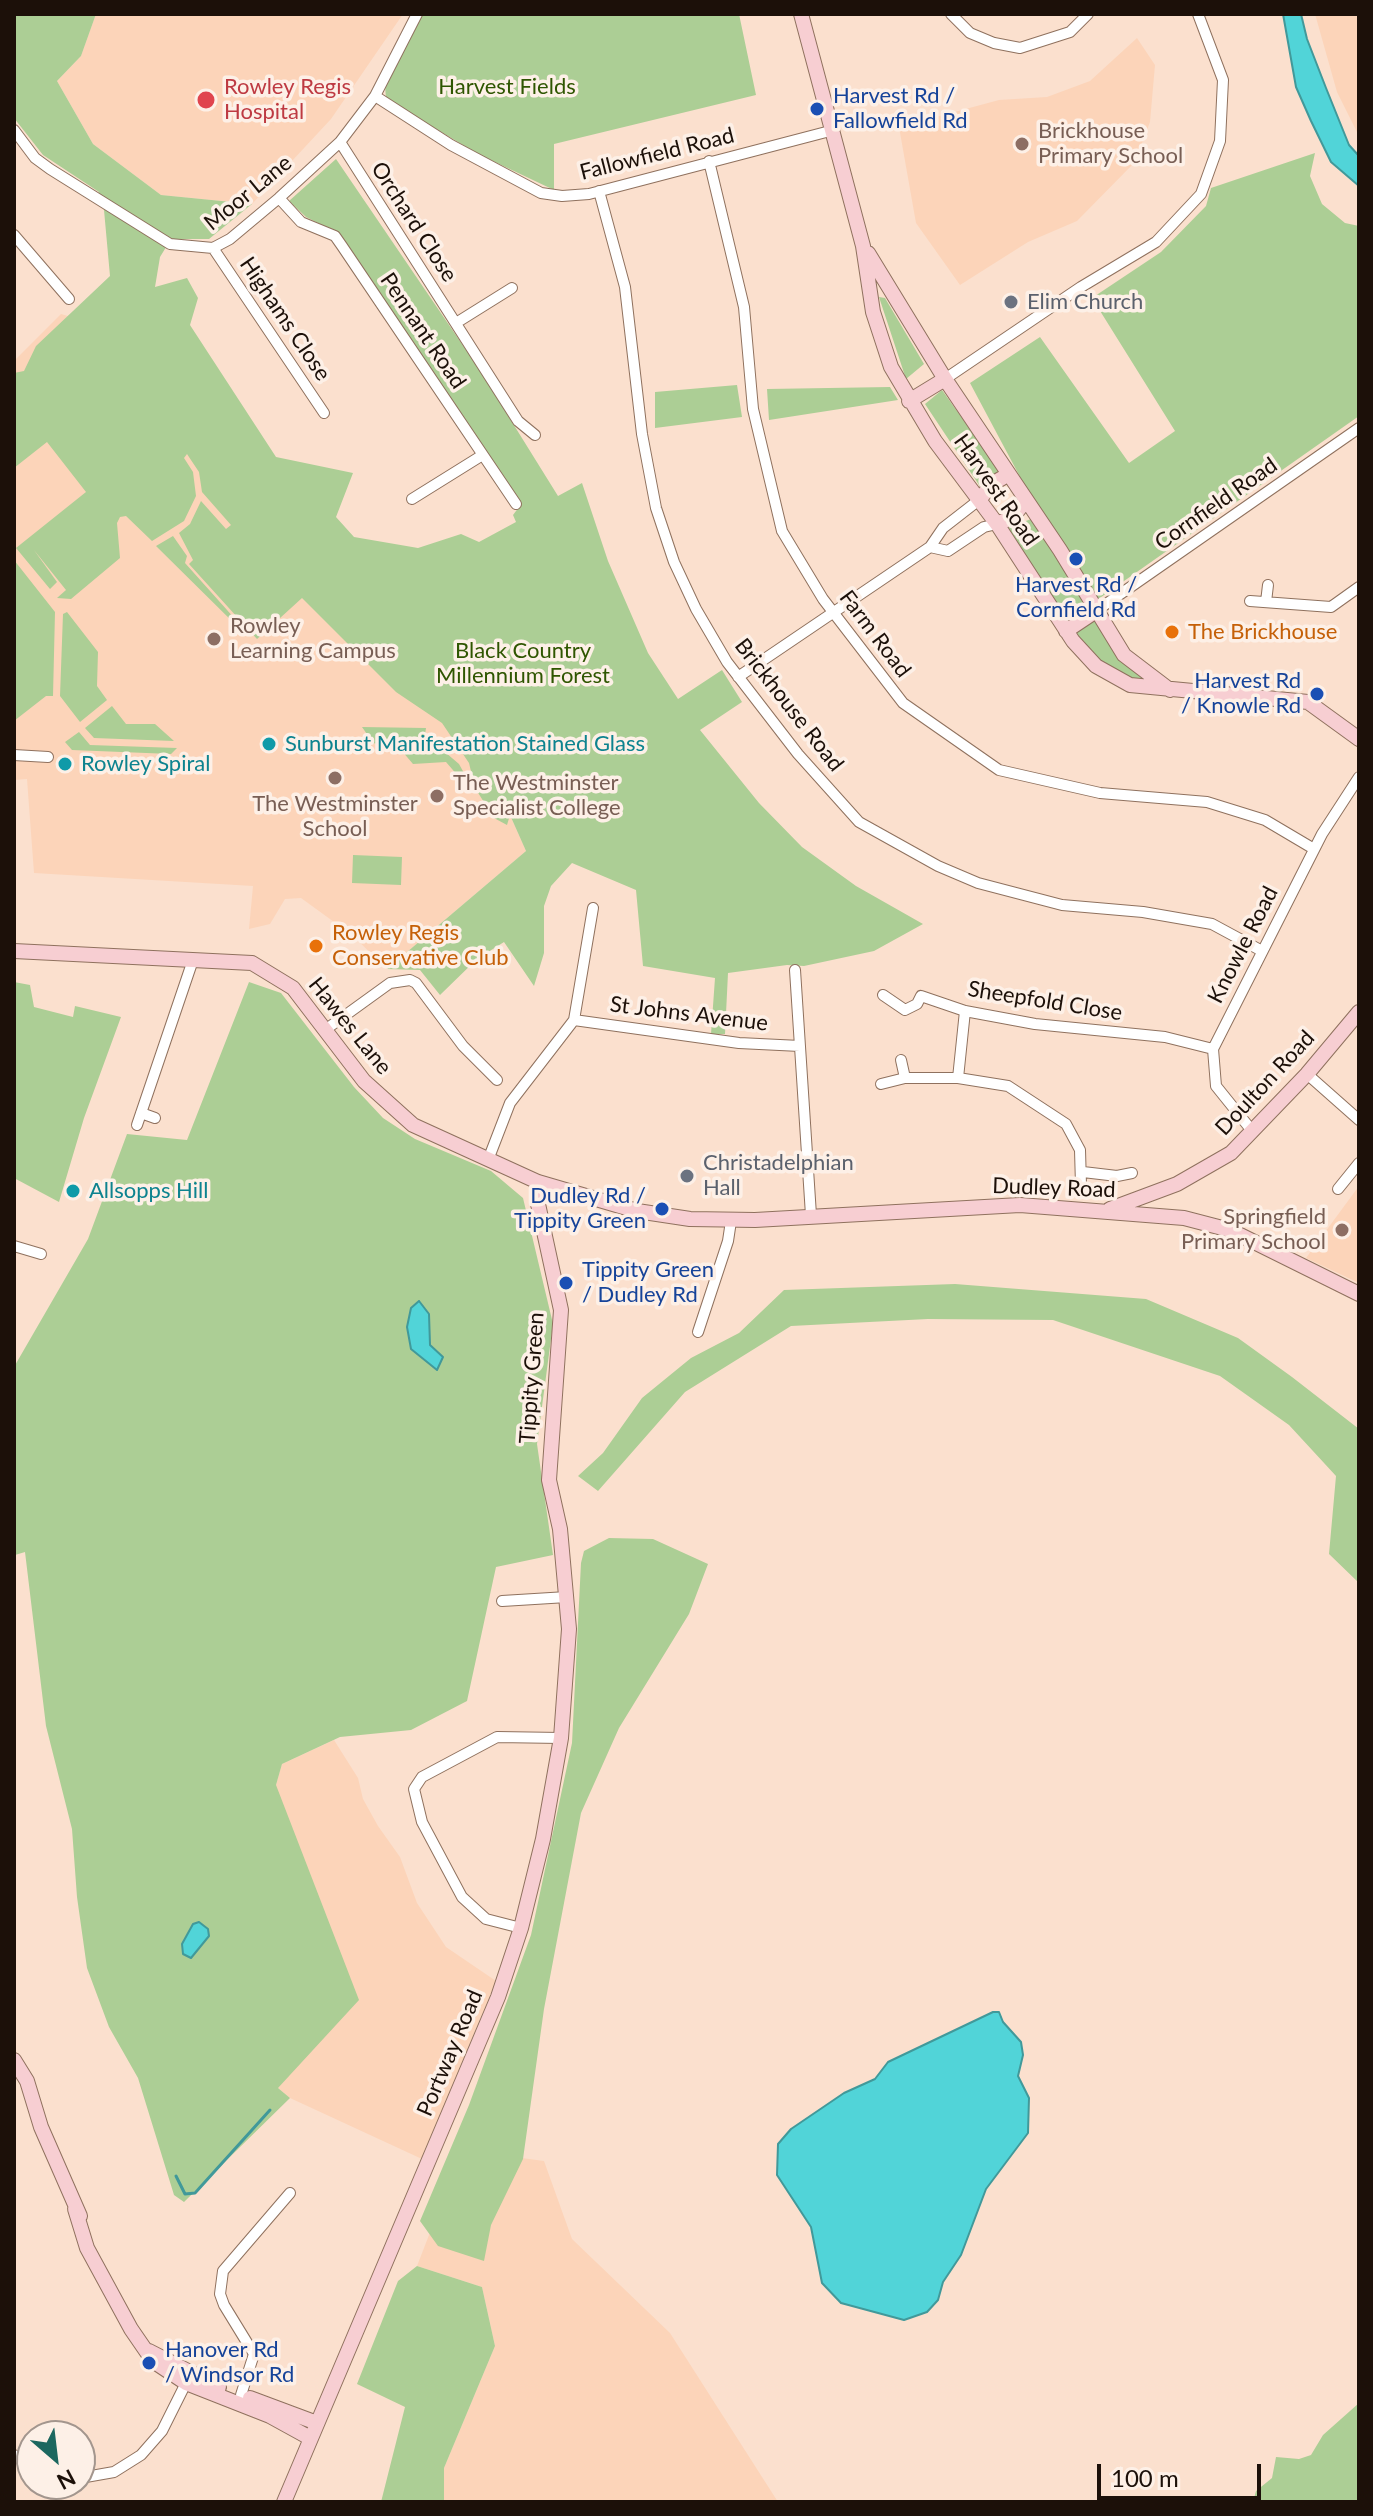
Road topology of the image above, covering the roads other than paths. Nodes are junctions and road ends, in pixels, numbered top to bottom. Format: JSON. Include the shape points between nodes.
{"nodes":[{"id":1,"x":417,"y":14,"type":"edge"},
{"id":2,"x":801,"y":14,"type":"edge"},
{"id":3,"x":951,"y":14,"type":"edge"},
{"id":4,"x":1088,"y":14,"type":"edge"},
{"id":5,"x":1198,"y":14,"type":"edge"},
{"id":6,"x":375,"y":96,"type":"junction"},
{"id":7,"x":14,"y":130,"type":"edge"},
{"id":8,"x":830,"y":131,"type":"junction"},
{"id":9,"x":340,"y":142,"type":"junction"},
{"id":10,"x":709,"y":161,"type":"junction"},
{"id":11,"x":599,"y":191,"type":"junction"},
{"id":12,"x":279,"y":198,"type":"junction"},
{"id":13,"x":14,"y":235,"type":"edge"},
{"id":14,"x":863,"y":246,"type":"junction"},
{"id":15,"x":213,"y":248,"type":"junction"},
{"id":16,"x":512,"y":288,"type":"dead end"},
{"id":17,"x":69,"y":299,"type":"dead end"},
{"id":18,"x":456,"y":323,"type":"junction"},
{"id":19,"x":945,"y":379,"type":"junction"},
{"id":20,"x":909,"y":401,"type":"junction"},
{"id":21,"x":324,"y":413,"type":"dead end"},
{"id":22,"x":1359,"y":428,"type":"edge"},
{"id":23,"x":535,"y":435,"type":"dead end"},
{"id":24,"x":481,"y":456,"type":"junction"},
{"id":25,"x":1009,"y":474,"type":"junction"},
{"id":26,"x":412,"y":499,"type":"dead end"},
{"id":27,"x":979,"y":500,"type":"junction"},
{"id":28,"x":1026,"y":500,"type":"junction"},
{"id":29,"x":516,"y":504,"type":"dead end"},
{"id":30,"x":997,"y":524,"type":"junction"},
{"id":31,"x":930,"y":547,"type":"junction"},
{"id":32,"x":1268,"y":585,"type":"dead end"},
{"id":33,"x":1359,"y":587,"type":"edge"},
{"id":34,"x":1250,"y":601,"type":"dead end"},
{"id":35,"x":1266,"y":602,"type":"junction"},
{"id":36,"x":1096,"y":611,"type":"junction"},
{"id":37,"x":833,"y":613,"type":"junction"},
{"id":38,"x":1066,"y":631,"type":"junction"},
{"id":39,"x":738,"y":677,"type":"junction"},
{"id":40,"x":1174,"y":692,"type":"junction"},
{"id":41,"x":1359,"y":739,"type":"edge"},
{"id":42,"x":14,"y":755,"type":"edge"},
{"id":43,"x":48,"y":757,"type":"dead end"},
{"id":44,"x":1359,"y":777,"type":"edge"},
{"id":45,"x":1314,"y":849,"type":"junction"},
{"id":46,"x":593,"y":908,"type":"dead end"},
{"id":47,"x":14,"y":951,"type":"edge"},
{"id":48,"x":1262,"y":951,"type":"junction"},
{"id":49,"x":193,"y":960,"type":"junction"},
{"id":50,"x":795,"y":970,"type":"dead end"},
{"id":51,"x":883,"y":995,"type":"dead end"},
{"id":52,"x":965,"y":1011,"type":"junction"},
{"id":53,"x":1359,"y":1012,"type":"edge"},
{"id":54,"x":574,"y":1020,"type":"junction"},
{"id":55,"x":325,"y":1030,"type":"junction"},
{"id":56,"x":800,"y":1046,"type":"junction"},
{"id":57,"x":1213,"y":1049,"type":"junction"},
{"id":58,"x":901,"y":1060,"type":"dead end"},
{"id":59,"x":1307,"y":1074,"type":"junction"},
{"id":60,"x":905,"y":1078,"type":"junction"},
{"id":61,"x":958,"y":1078,"type":"junction"},
{"id":62,"x":497,"y":1080,"type":"dead end"},
{"id":63,"x":881,"y":1084,"type":"dead end"},
{"id":64,"x":141,"y":1113,"type":"junction"},
{"id":65,"x":155,"y":1118,"type":"dead end"},
{"id":66,"x":1359,"y":1120,"type":"edge"},
{"id":67,"x":137,"y":1125,"type":"dead end"},
{"id":68,"x":1253,"y":1132,"type":"junction"},
{"id":69,"x":488,"y":1160,"type":"junction"},
{"id":70,"x":1359,"y":1163,"type":"edge"},
{"id":71,"x":1083,"y":1172,"type":"junction"},
{"id":72,"x":1132,"y":1173,"type":"dead end"},
{"id":73,"x":538,"y":1182,"type":"junction"},
{"id":74,"x":1081,"y":1185,"type":"dead end"},
{"id":75,"x":1338,"y":1189,"type":"dead end"},
{"id":76,"x":1106,"y":1210,"type":"junction"},
{"id":77,"x":811,"y":1215,"type":"junction"},
{"id":78,"x":731,"y":1221,"type":"junction"},
{"id":79,"x":14,"y":1246,"type":"edge"},
{"id":80,"x":41,"y":1254,"type":"dead end"},
{"id":81,"x":1359,"y":1294,"type":"edge"},
{"id":82,"x":698,"y":1332,"type":"dead end"},
{"id":83,"x":560,"y":1529,"type":"joint"},
{"id":84,"x":567,"y":1597,"type":"junction"},
{"id":85,"x":502,"y":1601,"type":"dead end"},
{"id":86,"x":561,"y":1738,"type":"junction"},
{"id":87,"x":521,"y":1928,"type":"junction"},
{"id":88,"x":14,"y":2061,"type":"edge"},
{"id":89,"x":290,"y":2193,"type":"dead end"},
{"id":90,"x":189,"y":2378,"type":"junction"},
{"id":91,"x":239,"y":2399,"type":"junction"},
{"id":92,"x":317,"y":2423,"type":"junction"},
{"id":93,"x":310,"y":2438,"type":"junction"},
{"id":94,"x":96,"y":2475,"type":"edge"},
{"id":95,"x":284,"y":2502,"type":"edge"}],
"edges":[{"from":1,"to":6,"type":"street","name":"Moor Lane"},
{"from":2,"to":8,"type":"street","name":"Harvest Road"},
{"from":3,"to":4,"type":"street","via":[[970,33],[1020,48],[1070,32]]},
{"from":5,"to":19,"type":"street","via":[[1223,80],[1220,141],[1201,194],[1156,242]]},
{"from":6,"to":9,"type":"street","name":"Moor Lane"},
{"from":6,"to":11,"type":"street","name":"Fallowfield Road","via":[[541,193]]},
{"from":7,"to":15,"type":"street","name":"Moor Lane","via":[[50,169],[170,244]]},
{"from":8,"to":10,"type":"street","name":"Fallowfield Road"},
{"from":8,"to":14,"type":"street","name":"Harvest Road"},
{"from":9,"to":12,"type":"street","name":"Moor Lane"},
{"from":9,"to":18,"type":"street","name":"Orchard Close"},
{"from":10,"to":11,"type":"street","name":"Fallowfield Road"},
{"from":10,"to":37,"type":"street","name":"Farm Road","via":[[744,307],[753,409],[782,531]]},
{"from":11,"to":39,"type":"street","name":"Brickhouse Road","via":[[625,287],[656,508],[696,609]]},
{"from":12,"to":15,"type":"street","name":"Moor Lane"},
{"from":12,"to":24,"type":"street","name":"Pennant Road","via":[[301,222],[335,236]]},
{"from":13,"to":17,"type":"street"},
{"from":14,"to":19,"type":"street","name":"Harvest Road"},
{"from":14,"to":20,"type":"street","name":"Harvest Road","via":[[873,312]]},
{"from":15,"to":21,"type":"street","name":"Highams Close"},
{"from":16,"to":18,"type":"street"},
{"from":18,"to":23,"type":"street","name":"Orchard Close","via":[[518,421]]},
{"from":19,"to":20,"type":"street"},
{"from":19,"to":25,"type":"street","name":"Harvest Road"},
{"from":20,"to":27,"type":"street","name":"Harvest Road"},
{"from":22,"to":36,"type":"street","name":"Cornfield Road"},
{"from":24,"to":26,"type":"street"},
{"from":24,"to":29,"type":"street","name":"Pennant Road"},
{"from":25,"to":27,"type":"street"},
{"from":25,"to":28,"type":"street","name":"Harvest Road"},
{"from":27,"to":30,"type":"street","name":"Harvest Road"},
{"from":27,"to":31,"type":"street","via":[[943,528]]},
{"from":28,"to":30,"type":"street","via":[[1013,517]]},
{"from":28,"to":36,"type":"street","name":"Harvest Road"},
{"from":30,"to":31,"type":"street","via":[[948,551]]},
{"from":30,"to":38,"type":"street","name":"Harvest Road"},
{"from":31,"to":37,"type":"street"},
{"from":32,"to":35,"type":"street"},
{"from":33,"to":35,"type":"street","via":[[1331,607]]},
{"from":34,"to":35,"type":"street"},
{"from":36,"to":38,"type":"street"},
{"from":36,"to":40,"type":"street","name":"Harvest Road","via":[[1133,665]]},
{"from":37,"to":39,"type":"street"},
{"from":37,"to":45,"type":"street","name":"Farm Road","via":[[903,703],[999,770],[1100,793],[1207,802],[1265,820]]},
{"from":38,"to":40,"type":"street","name":"Harvest Road","via":[[1085,656],[1112,677]]},
{"from":39,"to":48,"type":"street","name":"Brickhouse Road","via":[[859,822],[938,866],[978,883],[1062,905],[1212,924]]},
{"from":40,"to":41,"type":"street","name":"Harvest Road","via":[[1308,702]]},
{"from":42,"to":43,"type":"street"},
{"from":44,"to":45,"type":"street","name":"Knowle Road"},
{"from":45,"to":48,"type":"street","name":"Knowle Road"},
{"from":46,"to":54,"type":"street"},
{"from":47,"to":49,"type":"street","name":"Hawes Lane"},
{"from":48,"to":57,"type":"street","name":"Knowle Road"},
{"from":49,"to":55,"type":"street","name":"Hawes Lane","via":[[252,963],[267,970],[293,988]]},
{"from":49,"to":64,"type":"street"},
{"from":50,"to":56,"type":"street"},
{"from":51,"to":52,"type":"street","name":"Sheepfold Close","via":[[900,1009],[912,1008],[921,996]]},
{"from":52,"to":57,"type":"street","name":"Sheepfold Close","via":[[1165,1037]]},
{"from":52,"to":61,"type":"street"},
{"from":53,"to":59,"type":"street","name":"Doulton Road"},
{"from":54,"to":56,"type":"street","name":"St Johns Avenue"},
{"from":54,"to":69,"type":"street","via":[[510,1103]]},
{"from":55,"to":62,"type":"street","via":[[390,983],[410,980]]},
{"from":55,"to":69,"type":"street","name":"Hawes Lane","via":[[396,1113]]},
{"from":56,"to":77,"type":"street"},
{"from":57,"to":68,"type":"street","via":[[1216,1086]]},
{"from":58,"to":60,"type":"street"},
{"from":59,"to":66,"type":"street"},
{"from":59,"to":68,"type":"street","name":"Doulton Road"},
{"from":60,"to":61,"type":"street"},
{"from":60,"to":63,"type":"street"},
{"from":61,"to":71,"type":"street","via":[[1008,1086],[1066,1124],[1077,1142]]},
{"from":64,"to":65,"type":"street"},
{"from":64,"to":67,"type":"street"},
{"from":68,"to":76,"type":"street","name":"Doulton Road","via":[[1231,1153],[1188,1178]]},
{"from":69,"to":73,"type":"street","name":"Hawes Lane"},
{"from":70,"to":75,"type":"street"},
{"from":71,"to":72,"type":"street"},
{"from":71,"to":74,"type":"street"},
{"from":73,"to":78,"type":"street","name":"Dudley Road","via":[[637,1211]]},
{"from":73,"to":83,"type":"street","name":"Tippity Green","via":[[561,1310],[549,1480]]},
{"from":76,"to":77,"type":"street","name":"Dudley Road","via":[[1020,1205]]},
{"from":76,"to":81,"type":"street","name":"Dudley Road","via":[[1184,1218],[1230,1230]]},
{"from":77,"to":78,"type":"street","name":"Dudley Road"},
{"from":78,"to":82,"type":"street"},
{"from":79,"to":80,"type":"street"},
{"from":83,"to":84,"type":"street","name":"Portway Road"},
{"from":84,"to":85,"type":"street"},
{"from":84,"to":86,"type":"street","name":"Portway Road"},
{"from":86,"to":87,"type":"street","name":"Portway Road"},
{"from":86,"to":87,"type":"street","via":[[497,1737],[422,1777],[414,1789],[422,1822],[462,1897],[486,1919]]},
{"from":87,"to":92,"type":"street","name":"Portway Road","via":[[498,1997]]},
{"from":88,"to":90,"type":"street","via":[[20,2091],[41,2127],[87,2248],[131,2329],[153,2361]]},
{"from":89,"to":91,"type":"street","via":[[223,2271],[224,2305],[254,2354]]},
{"from":90,"to":91,"type":"street"},
{"from":90,"to":94,"type":"street","via":[[162,2431],[141,2455],[114,2472]]},
{"from":91,"to":92,"type":"street"},
{"from":91,"to":93,"type":"street"},
{"from":92,"to":93,"type":"street","name":"Portway Road"},
{"from":93,"to":95,"type":"street","name":"Portway Road"}]}
